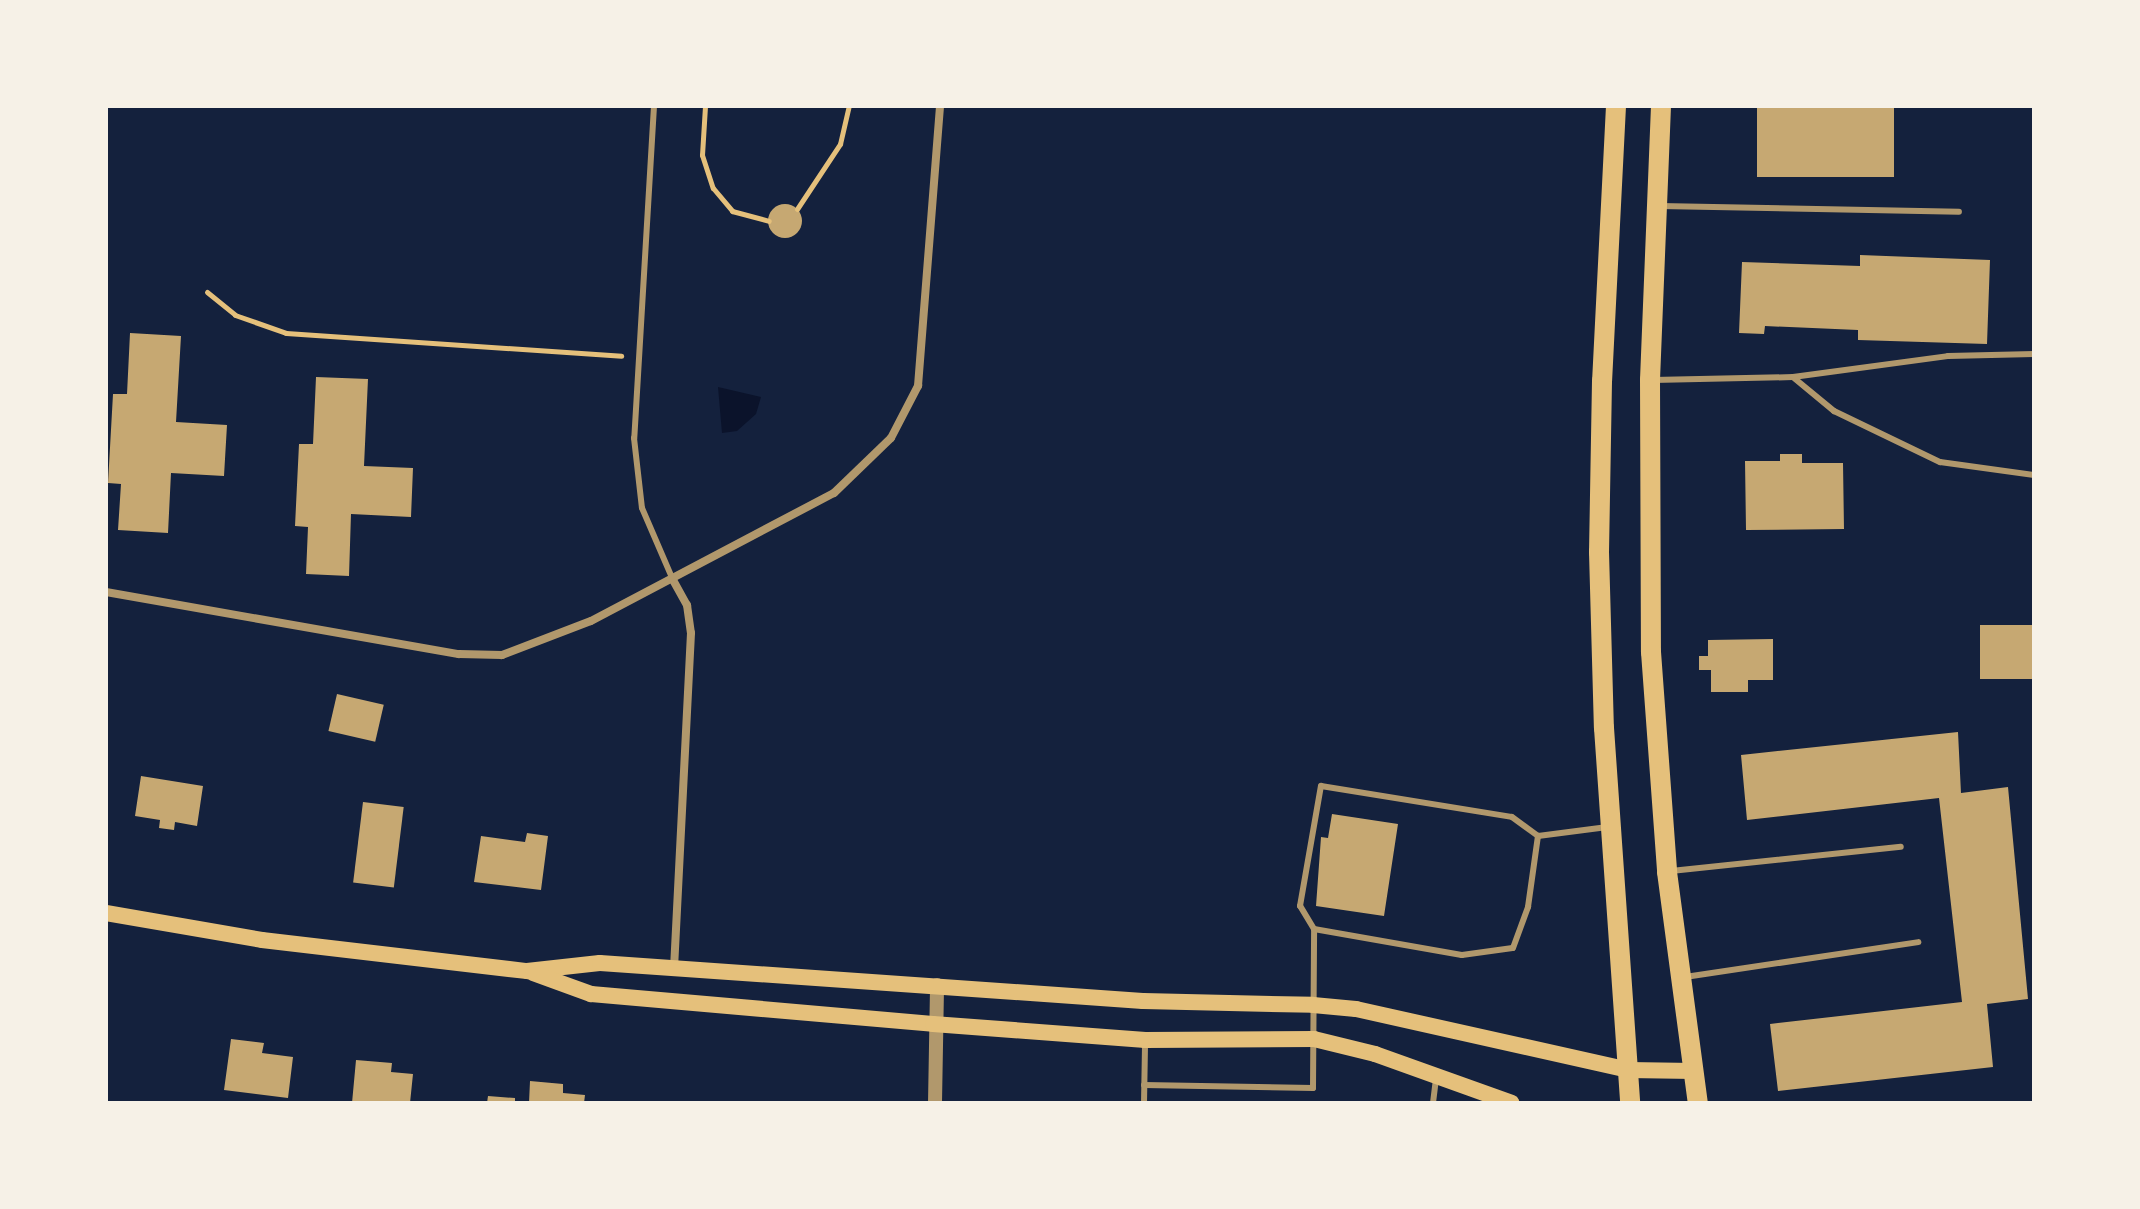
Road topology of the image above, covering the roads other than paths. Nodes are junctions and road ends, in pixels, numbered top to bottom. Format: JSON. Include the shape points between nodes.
{"nodes":[{"id":1,"x":654,"y":106,"type":"edge"},
{"id":2,"x":940,"y":106,"type":"edge"},
{"id":3,"x":1616,"y":106,"type":"edge"},
{"id":4,"x":1661,"y":106,"type":"edge"},
{"id":5,"x":1656,"y":206,"type":"junction"},
{"id":6,"x":1959,"y":212,"type":"dead end"},
{"id":7,"x":2034,"y":354,"type":"edge"},
{"id":8,"x":1793,"y":377,"type":"junction"},
{"id":9,"x":1650,"y":380,"type":"junction"},
{"id":10,"x":2034,"y":475,"type":"edge"},
{"id":11,"x":673,"y":580,"type":"junction"},
{"id":12,"x":106,"y":592,"type":"edge"},
{"id":13,"x":1610,"y":827,"type":"junction"},
{"id":14,"x":1538,"y":836,"type":"junction"},
{"id":15,"x":1901,"y":847,"type":"dead end"},
{"id":16,"x":1667,"y":872,"type":"junction"},
{"id":17,"x":106,"y":913,"type":"edge"},
{"id":18,"x":1314,"y":929,"type":"junction"},
{"id":19,"x":1918,"y":942,"type":"dead end"},
{"id":20,"x":674,"y":967,"type":"junction"},
{"id":21,"x":527,"y":971,"type":"junction"},
{"id":22,"x":1681,"y":977,"type":"junction"},
{"id":23,"x":937,"y":985,"type":"junction"},
{"id":24,"x":1313,"y":1005,"type":"junction"},
{"id":25,"x":933,"y":1024,"type":"junction"},
{"id":26,"x":1314,"y":1039,"type":"junction"},
{"id":27,"x":1145,"y":1040,"type":"junction"},
{"id":28,"x":1628,"y":1070,"type":"junction"},
{"id":29,"x":1694,"y":1071,"type":"junction"},
{"id":30,"x":1436,"y":1078,"type":"junction"},
{"id":31,"x":1144,"y":1085,"type":"junction"},
{"id":32,"x":935,"y":1103,"type":"edge"},
{"id":33,"x":1144,"y":1103,"type":"edge"},
{"id":34,"x":1433,"y":1103,"type":"edge"},
{"id":35,"x":1512,"y":1103,"type":"edge"},
{"id":36,"x":1630,"y":1103,"type":"edge"},
{"id":37,"x":1698,"y":1103,"type":"edge"}],
"edges":[{"from":1,"to":11,"type":"lane","via":[[634,438],[647,524]]},
{"from":2,"to":11,"type":"street","via":[[924,357],[902,422],[874,460],[834,493]]},
{"from":3,"to":13,"type":"main road","via":[[1599,552]]},
{"from":4,"to":5,"type":"main road"},
{"from":5,"to":6,"type":"lane"},
{"from":5,"to":9,"type":"main road"},
{"from":7,"to":8,"type":"lane","via":[[1948,356]]},
{"from":8,"to":9,"type":"lane"},
{"from":8,"to":10,"type":"lane","via":[[1834,411],[1940,462]]},
{"from":9,"to":16,"type":"main road","via":[[1651,652]]},
{"from":11,"to":12,"type":"street","via":[[520,651],[482,656]]},
{"from":11,"to":20,"type":"street","via":[[687,605],[691,633]]},
{"from":13,"to":14,"type":"lane"},
{"from":13,"to":28,"type":"main road"},
{"from":14,"to":18,"type":"lane","via":[[1528,907],[1513,948],[1462,955]]},
{"from":14,"to":18,"type":"lane","via":[[1512,817],[1321,786],[1300,906]]},
{"from":15,"to":16,"type":"lane"},
{"from":16,"to":22,"type":"main road"},
{"from":17,"to":21,"type":"main road","via":[[262,940]]},
{"from":18,"to":24,"type":"lane"},
{"from":19,"to":22,"type":"lane"},
{"from":20,"to":21,"type":"main road","via":[[600,963]]},
{"from":20,"to":23,"type":"main road"},
{"from":21,"to":25,"type":"main road","via":[[591,994]]},
{"from":22,"to":29,"type":"main road"},
{"from":23,"to":24,"type":"main road","via":[[1143,1001]]},
{"from":23,"to":25,"type":"street"},
{"from":24,"to":26,"type":"lane"},
{"from":24,"to":28,"type":"main road","via":[[1356,1009]]},
{"from":25,"to":27,"type":"main road"},
{"from":25,"to":32,"type":"street"},
{"from":26,"to":27,"type":"main road"},
{"from":26,"to":30,"type":"main road","via":[[1375,1054]]},
{"from":26,"to":31,"type":"lane","via":[[1313,1088]]},
{"from":27,"to":31,"type":"lane"},
{"from":28,"to":29,"type":"main road"},
{"from":28,"to":36,"type":"main road"},
{"from":29,"to":37,"type":"main road"},
{"from":30,"to":34,"type":"lane"},
{"from":30,"to":35,"type":"main road"},
{"from":31,"to":33,"type":"lane"}]}
